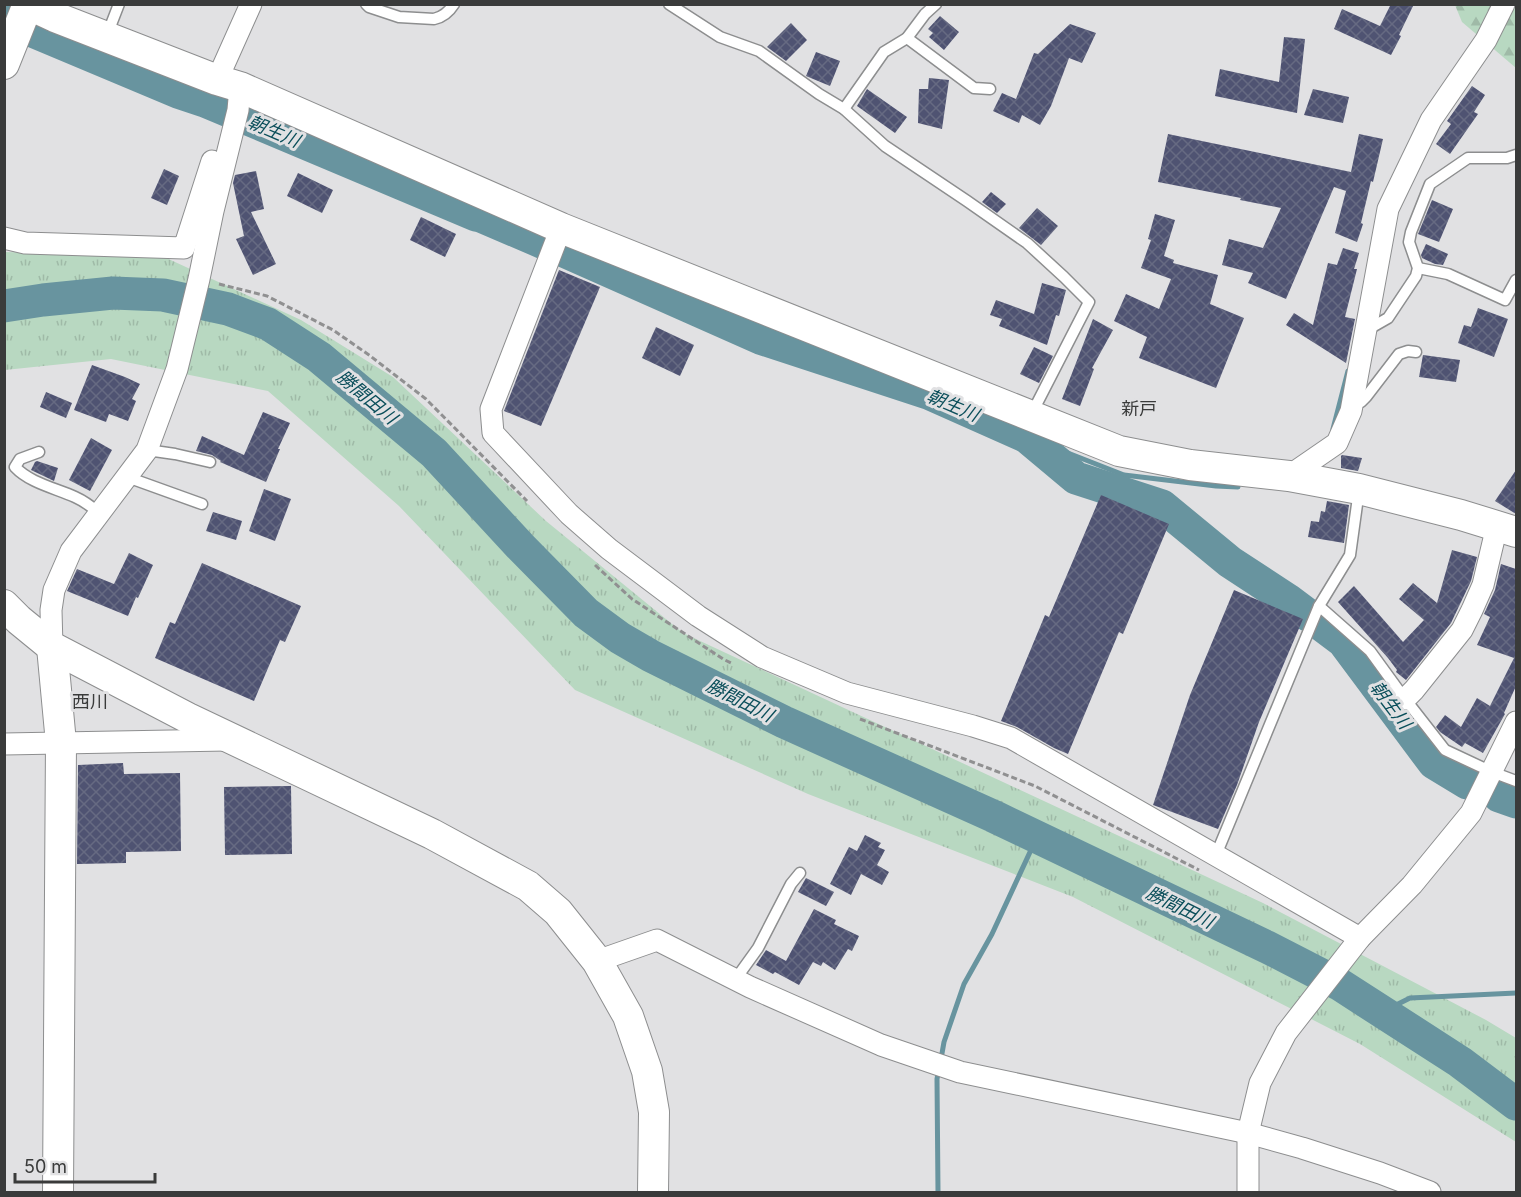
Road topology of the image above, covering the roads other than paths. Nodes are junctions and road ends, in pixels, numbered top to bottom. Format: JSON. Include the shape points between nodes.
{"nodes":[{"id":1,"x":119,"y":4,"type":"edge"},
{"id":2,"x":251,"y":4,"type":"edge"},
{"id":3,"x":366,"y":4,"type":"edge"},
{"id":4,"x":454,"y":4,"type":"edge"},
{"id":5,"x":669,"y":4,"type":"edge"},
{"id":6,"x":936,"y":4,"type":"edge"},
{"id":7,"x":1504,"y":4,"type":"edge"},
{"id":8,"x":27,"y":5,"type":"edge"},
{"id":9,"x":106,"y":37,"type":"junction"},
{"id":10,"x":907,"y":38,"type":"junction"},
{"id":11,"x":4,"y":64,"type":"edge"},
{"id":12,"x":990,"y":89,"type":"dead end"},
{"id":13,"x":232,"y":92,"type":"junction"},
{"id":14,"x":844,"y":109,"type":"junction"},
{"id":15,"x":1516,"y":155,"type":"edge"},
{"id":16,"x":561,"y":228,"type":"junction"},
{"id":17,"x":4,"y":238,"type":"edge"},
{"id":18,"x":1418,"y":268,"type":"junction"},
{"id":19,"x":1516,"y":280,"type":"edge"},
{"id":20,"x":1365,"y":331,"type":"junction"},
{"id":21,"x":1416,"y":352,"type":"dead end"},
{"id":22,"x":1353,"y":403,"type":"junction"},
{"id":23,"x":1031,"y":416,"type":"junction"},
{"id":24,"x":147,"y":450,"type":"junction"},
{"id":25,"x":39,"y":452,"type":"dead end"},
{"id":26,"x":210,"y":462,"type":"dead end"},
{"id":27,"x":1289,"y":476,"type":"junction"},
{"id":28,"x":127,"y":477,"type":"junction"},
{"id":29,"x":1359,"y":489,"type":"junction"},
{"id":30,"x":202,"y":504,"type":"dead end"},
{"id":31,"x":99,"y":513,"type":"junction"},
{"id":32,"x":1507,"y":529,"type":"edge"},
{"id":33,"x":4,"y":605,"type":"edge"},
{"id":34,"x":1320,"y":606,"type":"junction"},
{"id":35,"x":52,"y":646,"type":"junction"},
{"id":36,"x":1405,"y":699,"type":"junction"},
{"id":37,"x":1516,"y":722,"type":"edge"},
{"id":38,"x":234,"y":739,"type":"junction"},
{"id":39,"x":61,"y":743,"type":"junction"},
{"id":40,"x":4,"y":744,"type":"edge"},
{"id":41,"x":1492,"y":772,"type":"junction"},
{"id":42,"x":1516,"y":781,"type":"edge"},
{"id":43,"x":1216,"y":855,"type":"junction"},
{"id":44,"x":800,"y":873,"type":"dead end"},
{"id":45,"x":1360,"y":938,"type":"junction"},
{"id":46,"x":597,"y":961,"type":"junction"},
{"id":47,"x":735,"y":980,"type":"junction"},
{"id":48,"x":1248,"y":1133,"type":"junction"},
{"id":49,"x":58,"y":1192,"type":"edge"},
{"id":50,"x":653,"y":1192,"type":"edge"},
{"id":51,"x":1248,"y":1192,"type":"edge"},
{"id":52,"x":1430,"y":1192,"type":"edge"}],
"edges":[{"from":1,"to":9,"type":"lane"},
{"from":2,"to":13,"type":"street"},
{"from":3,"to":4,"type":"lane","via":[[399,17],[434,19],[449,12]]},
{"from":5,"to":14,"type":"lane","via":[[720,37],[759,51]]},
{"from":6,"to":10,"type":"lane"},
{"from":7,"to":20,"type":"street","via":[[1486,40],[1431,120],[1388,208]]},
{"from":8,"to":9,"type":"street"},
{"from":8,"to":11,"type":"street"},
{"from":9,"to":13,"type":"street"},
{"from":10,"to":12,"type":"lane","via":[[974,88]]},
{"from":10,"to":14,"type":"lane","via":[[884,52]]},
{"from":13,"to":16,"type":"street"},
{"from":13,"to":17,"type":"street","via":[[184,248],[24,243]]},
{"from":13,"to":24,"type":"street","via":[[200,274],[177,369]]},
{"from":14,"to":23,"type":"lane","via":[[885,146],[1027,243],[1089,302]]},
{"from":15,"to":18,"type":"lane","via":[[1468,158],[1430,184],[1409,242]]},
{"from":16,"to":23,"type":"street"},
{"from":16,"to":43,"type":"street","via":[[490,409],[493,434],[569,514],[689,609],[762,657],[847,693],[1011,738]]},
{"from":18,"to":19,"type":"lane","via":[[1448,274],[1505,300]]},
{"from":18,"to":20,"type":"lane","via":[[1388,318]]},
{"from":20,"to":22,"type":"street"},
{"from":21,"to":22,"type":"lane","via":[[1399,354],[1366,397]]},
{"from":22,"to":27,"type":"street","via":[[1337,443]]},
{"from":23,"to":27,"type":"street","via":[[1119,451],[1190,465]]},
{"from":24,"to":26,"type":"lane"},
{"from":24,"to":28,"type":"street"},
{"from":25,"to":31,"type":"lane","via":[[20,459],[15,467],[30,479],[78,498]]},
{"from":27,"to":29,"type":"street"},
{"from":28,"to":30,"type":"lane"},
{"from":28,"to":31,"type":"street"},
{"from":29,"to":32,"type":"street"},
{"from":29,"to":34,"type":"lane","via":[[1350,555]]},
{"from":31,"to":35,"type":"street","via":[[71,550],[54,590]]},
{"from":32,"to":36,"type":"street","via":[[1462,630]]},
{"from":33,"to":35,"type":"street"},
{"from":34,"to":36,"type":"lane","via":[[1370,651]]},
{"from":34,"to":43,"type":"lane"},
{"from":35,"to":38,"type":"street"},
{"from":35,"to":39,"type":"street"},
{"from":36,"to":41,"type":"lane","via":[[1445,750]]},
{"from":37,"to":41,"type":"street"},
{"from":38,"to":39,"type":"street"},
{"from":38,"to":46,"type":"street","via":[[423,830],[528,886],[558,912]]},
{"from":39,"to":40,"type":"street"},
{"from":39,"to":49,"type":"street"},
{"from":41,"to":42,"type":"lane"},
{"from":41,"to":45,"type":"street","via":[[1471,813],[1412,885]]},
{"from":43,"to":45,"type":"street"},
{"from":44,"to":47,"type":"lane","via":[[758,948]]},
{"from":45,"to":48,"type":"street","via":[[1286,1033],[1260,1083]]},
{"from":46,"to":47,"type":"street","via":[[657,940]]},
{"from":46,"to":50,"type":"street","via":[[627,1016],[647,1071],[654,1112]]},
{"from":47,"to":48,"type":"street","via":[[881,1045],[960,1072]]},
{"from":48,"to":51,"type":"street"},
{"from":48,"to":52,"type":"street"}]}
